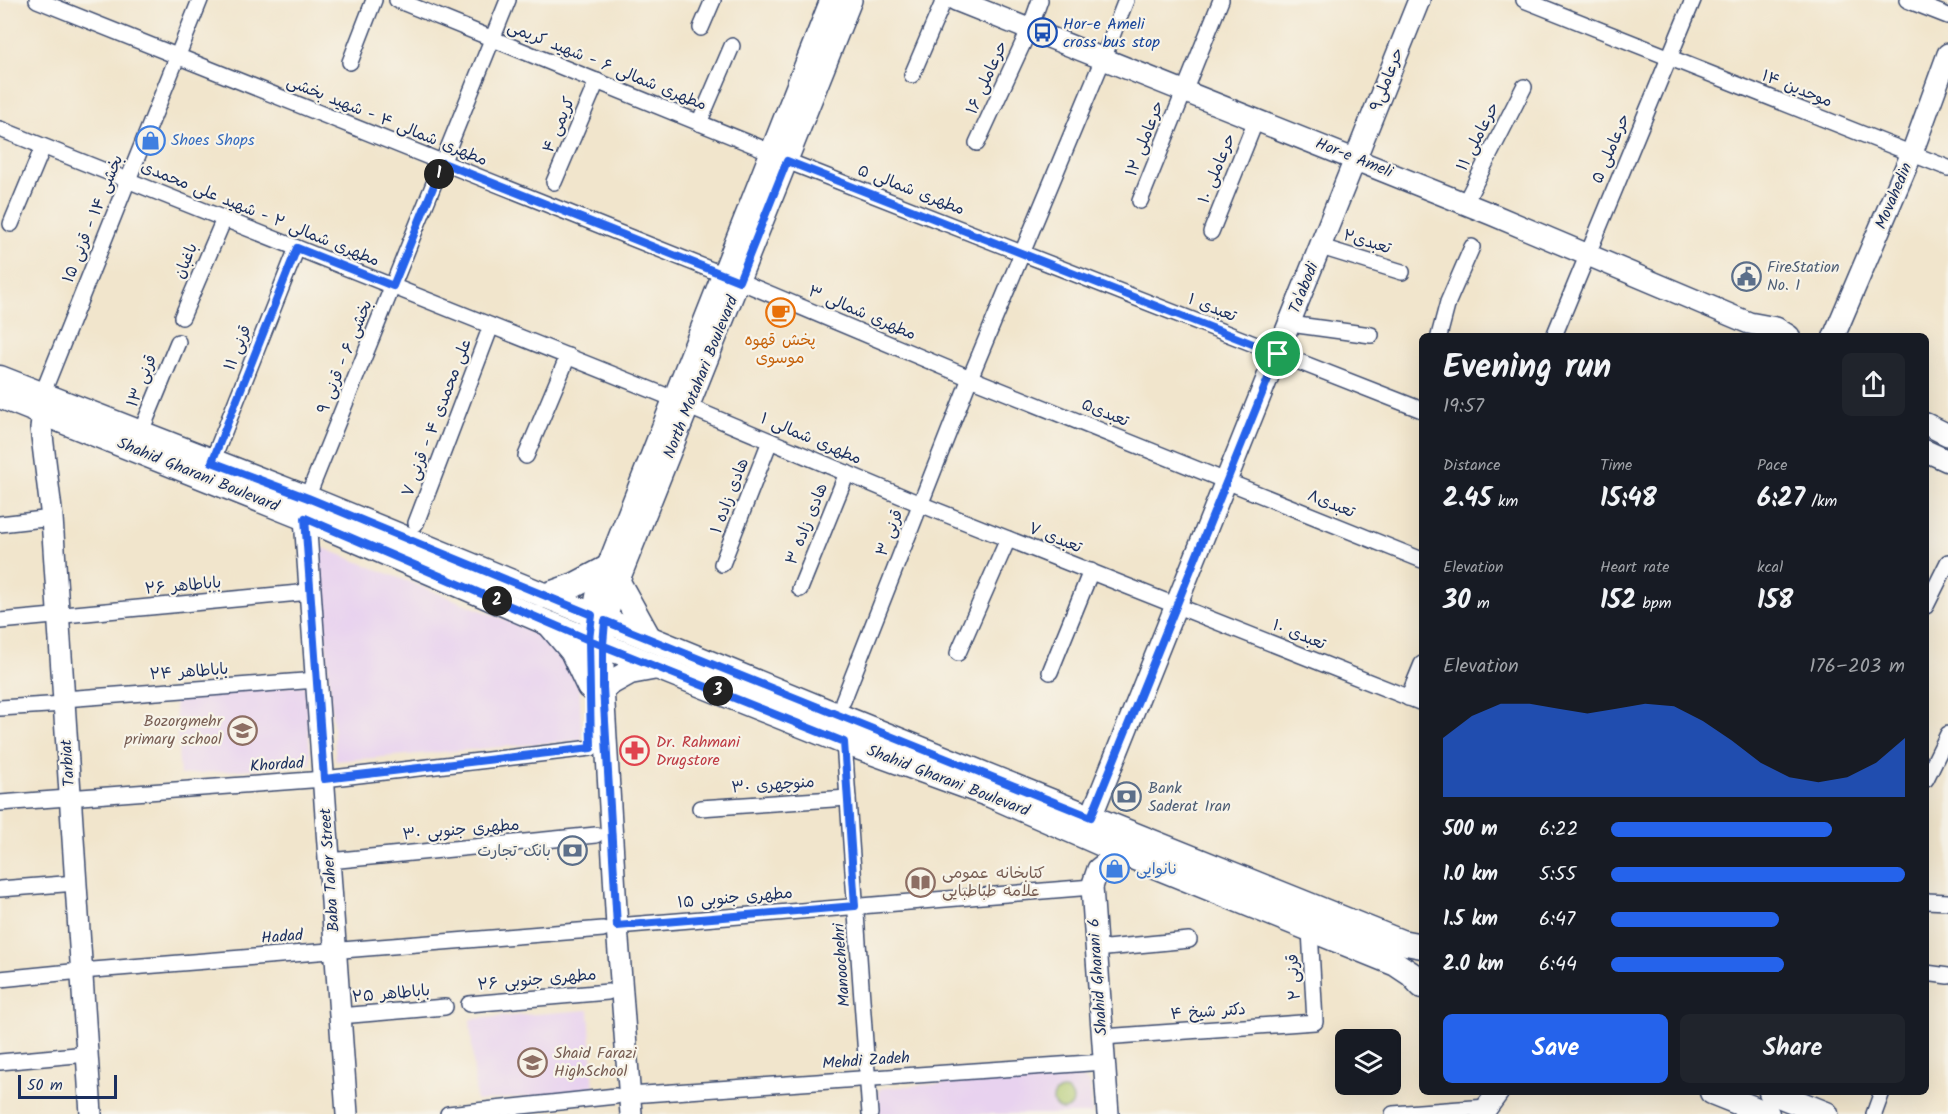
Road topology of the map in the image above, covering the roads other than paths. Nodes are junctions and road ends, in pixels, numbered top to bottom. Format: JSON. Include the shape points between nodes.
{"nodes":[{"id":1,"x":37,"y":0,"type":"edge"},
{"id":2,"x":200,"y":0,"type":"edge"},
{"id":3,"x":374,"y":0,"type":"edge"},
{"id":4,"x":397,"y":0,"type":"edge"},
{"id":5,"x":508,"y":0,"type":"edge"},
{"id":6,"x":713,"y":0,"type":"edge"},
{"id":7,"x":831,"y":0,"type":"edge"},
{"id":8,"x":851,"y":0,"type":"edge"},
{"id":9,"x":944,"y":0,"type":"edge"},
{"id":10,"x":956,"y":0,"type":"edge"},
{"id":11,"x":1040,"y":0,"type":"edge"},
{"id":12,"x":1126,"y":0,"type":"edge"},
{"id":13,"x":1221,"y":0,"type":"edge"},
{"id":14,"x":1419,"y":0,"type":"edge"},
{"id":15,"x":1524,"y":0,"type":"edge"},
{"id":16,"x":1693,"y":0,"type":"edge"},
{"id":17,"x":1907,"y":0,"type":"edge"},
{"id":18,"x":1948,"y":16,"type":"edge"},
{"id":19,"x":701,"y":28,"type":"dead end"},
{"id":20,"x":1030,"y":28,"type":"junction"},
{"id":21,"x":493,"y":39,"type":"junction"},
{"id":22,"x":732,"y":46,"type":"dead end"},
{"id":23,"x":1948,"y":54,"type":"edge"},
{"id":24,"x":178,"y":56,"type":"junction"},
{"id":25,"x":1669,"y":58,"type":"junction"},
{"id":26,"x":1103,"y":59,"type":"junction"},
{"id":27,"x":350,"y":62,"type":"dead end"},
{"id":28,"x":912,"y":75,"type":"dead end"},
{"id":29,"x":597,"y":81,"type":"junction"},
{"id":30,"x":1524,"y":87,"type":"dead end"},
{"id":31,"x":1183,"y":90,"type":"junction"},
{"id":32,"x":1256,"y":120,"type":"junction"},
{"id":33,"x":699,"y":123,"type":"junction"},
{"id":34,"x":0,"y":129,"type":"edge"},
{"id":35,"x":977,"y":143,"type":"dead end"},
{"id":36,"x":43,"y":147,"type":"junction"},
{"id":37,"x":1912,"y":153,"type":"junction"},
{"id":38,"x":779,"y":156,"type":"junction"},
{"id":39,"x":1356,"y":159,"type":"junction"},
{"id":40,"x":443,"y":163,"type":"junction"},
{"id":41,"x":1948,"y":168,"type":"edge"},
{"id":42,"x":128,"y":180,"type":"junction"},
{"id":43,"x":554,"y":182,"type":"dead end"},
{"id":44,"x":1140,"y":201,"type":"dead end"},
{"id":45,"x":1465,"y":203,"type":"junction"},
{"id":46,"x":224,"y":219,"type":"junction"},
{"id":47,"x":11,"y":224,"type":"dead end"},
{"id":48,"x":1211,"y":232,"type":"dead end"},
{"id":49,"x":1321,"y":247,"type":"junction"},
{"id":50,"x":1472,"y":247,"type":"dead end"},
{"id":51,"x":297,"y":248,"type":"junction"},
{"id":52,"x":1023,"y":252,"type":"junction"},
{"id":53,"x":1587,"y":254,"type":"junction"},
{"id":54,"x":1402,"y":272,"type":"dead end"},
{"id":55,"x":731,"y":278,"type":"junction"},
{"id":56,"x":393,"y":286,"type":"junction"},
{"id":57,"x":182,"y":317,"type":"dead end"},
{"id":58,"x":1290,"y":324,"type":"junction"},
{"id":59,"x":491,"y":326,"type":"junction"},
{"id":60,"x":1753,"y":329,"type":"edge"},
{"id":61,"x":1439,"y":333,"type":"edge"},
{"id":62,"x":1555,"y":333,"type":"edge"},
{"id":63,"x":1784,"y":333,"type":"edge"},
{"id":64,"x":1835,"y":333,"type":"edge"},
{"id":65,"x":1371,"y":335,"type":"dead end"},
{"id":66,"x":178,"y":342,"type":"dead end"},
{"id":67,"x":1278,"y":354,"type":"junction"},
{"id":68,"x":568,"y":356,"type":"junction"},
{"id":69,"x":0,"y":378,"type":"edge"},
{"id":70,"x":970,"y":378,"type":"junction"},
{"id":71,"x":0,"y":396,"type":"edge"},
{"id":72,"x":681,"y":403,"type":"junction"},
{"id":73,"x":43,"y":404,"type":"junction"},
{"id":74,"x":1419,"y":404,"type":"edge"},
{"id":75,"x":1929,"y":426,"type":"edge"},
{"id":76,"x":140,"y":434,"type":"junction"},
{"id":77,"x":1948,"y":435,"type":"edge"},
{"id":78,"x":770,"y":441,"type":"junction"},
{"id":79,"x":1929,"y":452,"type":"edge"},
{"id":80,"x":526,"y":456,"type":"dead end"},
{"id":81,"x":1948,"y":460,"type":"edge"},
{"id":82,"x":212,"y":462,"type":"junction"},
{"id":83,"x":847,"y":473,"type":"junction"},
{"id":84,"x":1227,"y":481,"type":"junction"},
{"id":85,"x":920,"y":504,"type":"junction"},
{"id":86,"x":306,"y":508,"type":"junction"},
{"id":87,"x":52,"y":518,"type":"junction"},
{"id":88,"x":416,"y":523,"type":"dead end"},
{"id":89,"x":0,"y":524,"type":"edge"},
{"id":90,"x":1008,"y":539,"type":"junction"},
{"id":91,"x":1419,"y":559,"type":"edge"},
{"id":92,"x":1948,"y":562,"type":"edge"},
{"id":93,"x":722,"y":564,"type":"dead end"},
{"id":94,"x":1091,"y":572,"type":"junction"},
{"id":95,"x":612,"y":575,"type":"junction"},
{"id":96,"x":800,"y":589,"type":"dead end"},
{"id":97,"x":310,"y":592,"type":"junction"},
{"id":98,"x":544,"y":596,"type":"junction"},
{"id":99,"x":1929,"y":600,"type":"edge"},
{"id":100,"x":1177,"y":605,"type":"junction"},
{"id":101,"x":58,"y":616,"type":"junction"},
{"id":102,"x":598,"y":618,"type":"junction"},
{"id":103,"x":0,"y":621,"type":"edge"},
{"id":104,"x":550,"y":624,"type":"junction"},
{"id":105,"x":649,"y":638,"type":"junction"},
{"id":106,"x":596,"y":643,"type":"junction"},
{"id":107,"x":958,"y":653,"type":"dead end"},
{"id":108,"x":657,"y":667,"type":"junction"},
{"id":109,"x":1050,"y":672,"type":"dead end"},
{"id":110,"x":1419,"y":679,"type":"edge"},
{"id":111,"x":317,"y":680,"type":"junction"},
{"id":112,"x":596,"y":687,"type":"junction"},
{"id":113,"x":1415,"y":700,"type":"edge"},
{"id":114,"x":843,"y":701,"type":"dead end"},
{"id":115,"x":64,"y":702,"type":"junction"},
{"id":116,"x":0,"y":708,"type":"edge"},
{"id":117,"x":1947,"y":737,"type":"edge"},
{"id":118,"x":844,"y":742,"type":"junction"},
{"id":119,"x":591,"y":748,"type":"junction"},
{"id":120,"x":1929,"y":773,"type":"edge"},
{"id":121,"x":324,"y":779,"type":"junction"},
{"id":122,"x":848,"y":798,"type":"junction"},
{"id":123,"x":70,"y":799,"type":"junction"},
{"id":124,"x":0,"y":803,"type":"edge"},
{"id":125,"x":700,"y":808,"type":"dead end"},
{"id":126,"x":1091,"y":817,"type":"junction"},
{"id":127,"x":596,"y":835,"type":"junction"},
{"id":128,"x":1120,"y":852,"type":"junction"},
{"id":129,"x":329,"y":861,"type":"junction"},
{"id":130,"x":76,"y":883,"type":"junction"},
{"id":131,"x":1092,"y":887,"type":"junction"},
{"id":132,"x":0,"y":890,"type":"edge"},
{"id":133,"x":1929,"y":900,"type":"edge"},
{"id":134,"x":1948,"y":903,"type":"edge"},
{"id":135,"x":855,"y":906,"type":"junction"},
{"id":136,"x":610,"y":927,"type":"junction"},
{"id":137,"x":1310,"y":930,"type":"junction"},
{"id":138,"x":1189,"y":940,"type":"dead end"},
{"id":139,"x":1419,"y":945,"type":"edge"},
{"id":140,"x":1096,"y":949,"type":"junction"},
{"id":141,"x":336,"y":951,"type":"junction"},
{"id":142,"x":81,"y":971,"type":"junction"},
{"id":143,"x":1929,"y":973,"type":"edge"},
{"id":144,"x":1948,"y":976,"type":"edge"},
{"id":145,"x":0,"y":979,"type":"edge"},
{"id":146,"x":1419,"y":983,"type":"edge"},
{"id":147,"x":608,"y":992,"type":"junction"},
{"id":148,"x":469,"y":1004,"type":"dead end"},
{"id":149,"x":445,"y":1007,"type":"dead end"},
{"id":150,"x":340,"y":1016,"type":"junction"},
{"id":151,"x":1315,"y":1022,"type":"joint"},
{"id":152,"x":1103,"y":1037,"type":"junction"},
{"id":153,"x":87,"y":1054,"type":"junction"},
{"id":154,"x":0,"y":1062,"type":"edge"},
{"id":155,"x":1104,"y":1062,"type":"junction"},
{"id":156,"x":868,"y":1079,"type":"junction"},
{"id":157,"x":1727,"y":1095,"type":"edge"},
{"id":158,"x":1881,"y":1095,"type":"edge"},
{"id":159,"x":1766,"y":1103,"type":"edge"},
{"id":160,"x":1489,"y":1104,"type":"edge"},
{"id":161,"x":623,"y":1105,"type":"edge"},
{"id":162,"x":91,"y":1114,"type":"edge"},
{"id":163,"x":347,"y":1114,"type":"edge"},
{"id":164,"x":448,"y":1114,"type":"edge"},
{"id":165,"x":870,"y":1114,"type":"edge"},
{"id":166,"x":1108,"y":1114,"type":"edge"},
{"id":167,"x":1393,"y":1114,"type":"edge"},
{"id":168,"x":1826,"y":1114,"type":"edge"},
{"id":169,"x":1874,"y":1114,"type":"edge"}],
"edges":[{"from":1,"to":24,"type":"street","name":"مطهری شمالی ۴ - شهید بخشی"},
{"from":2,"to":24,"type":"street","name":"بخشی ۱۴ - قرنی ۱۵"},
{"from":3,"to":27,"type":"street"},
{"from":4,"to":21,"type":"street","name":"مطهری شمالی ۶ - شهید کریمی"},
{"from":5,"to":21,"type":"street","name":"بخشی ۶ - قرنی ۹"},
{"from":6,"to":19,"type":"street"},
{"from":7,"to":38,"type":"street","name":"North Motahari Boulevard"},
{"from":8,"to":38,"type":"street","name":"North Motahari Boulevard"},
{"from":9,"to":28,"type":"street"},
{"from":10,"to":20,"type":"street","name":"Hor-e Ameli"},
{"from":11,"to":20,"type":"street","name":"حرعاملی ۱۶"},
{"from":12,"to":26,"type":"street","name":"قرنی ۳"},
{"from":13,"to":31,"type":"street","name":"حرعاملی ۱۲"},
{"from":14,"to":39,"type":"street","name":"حرعاملی۹"},
{"from":15,"to":25,"type":"street","name":"موحدین ۱۴"},
{"from":16,"to":25,"type":"street","name":"حرعاملی ۵"},
{"from":17,"to":18,"type":"street"},
{"from":20,"to":26,"type":"street","name":"Hor-e Ameli"},
{"from":20,"to":35,"type":"street","name":"حرعاملی ۱۶"},
{"from":21,"to":29,"type":"street","name":"مطهری شمالی ۶ - شهید کریمی"},
{"from":21,"to":40,"type":"street","name":"بخشی ۶ - قرنی ۹"},
{"from":22,"to":33,"type":"street"},
{"from":23,"to":37,"type":"street","name":"Movahedin"},
{"from":24,"to":40,"type":"street","name":"مطهری شمالی ۴ - شهید بخشی"},
{"from":24,"to":42,"type":"street","name":"بخشی ۱۴ - قرنی ۱۵"},
{"from":25,"to":37,"type":"street","name":"موحدین ۱۴"},
{"from":25,"to":53,"type":"street","name":"حرعاملی ۵"},
{"from":26,"to":31,"type":"street","name":"Hor-e Ameli"},
{"from":26,"to":52,"type":"street","name":"قرنی ۳"},
{"from":29,"to":33,"type":"street","name":"مطهری شمالی ۶ - شهید کریمی"},
{"from":29,"to":43,"type":"street","name":"کریمی ۴"},
{"from":30,"to":45,"type":"street","name":"حرعاملی ۱۱"},
{"from":31,"to":32,"type":"street","name":"Hor-e Ameli"},
{"from":31,"to":44,"type":"street","name":"حرعاملی ۱۲"},
{"from":32,"to":39,"type":"street","name":"Hor-e Ameli"},
{"from":32,"to":48,"type":"street","name":"حرعاملی ۱۰"},
{"from":33,"to":38,"type":"street","name":"مطهری شمالی ۶ - شهید کریمی"},
{"from":34,"to":36,"type":"street","name":"مطهری شمالی ۲ - شهید علی محمدی"},
{"from":36,"to":42,"type":"street","name":"مطهری شمالی ۲ - شهید علی محمدی"},
{"from":36,"to":47,"type":"street"},
{"from":37,"to":41,"type":"street","name":"موحدین ۱۴"},
{"from":37,"to":64,"type":"street","name":"Movahedin"},
{"from":38,"to":52,"type":"street","name":"مطهری شمالی ۵"},
{"from":38,"to":55,"type":"street","name":"North Motahari Boulevard"},
{"from":39,"to":45,"type":"street","name":"Hor-e Ameli"},
{"from":39,"to":49,"type":"street","name":"Ta'abodi"},
{"from":40,"to":55,"type":"street","name":"مطهری شمالی ۴ - شهید بخشی"},
{"from":40,"to":56,"type":"street","name":"بخشی ۶ - قرنی ۹"},
{"from":42,"to":46,"type":"street","name":"مطهری شمالی ۲ - شهید علی محمدی"},
{"from":42,"to":73,"type":"street","name":"بخشی ۱۴ - قرنی ۱۵"},
{"from":45,"to":53,"type":"street","name":"Hor-e Ameli"},
{"from":46,"to":51,"type":"street","name":"مطهری شمالی ۲ - شهید علی محمدی"},
{"from":46,"to":57,"type":"street","name":"باغبان"},
{"from":49,"to":54,"type":"street","name":"تعبدی۲"},
{"from":49,"to":58,"type":"street","name":"Ta'abodi"},
{"from":50,"to":61,"type":"street"},
{"from":51,"to":56,"type":"street","name":"مطهری شمالی ۲ - شهید علی محمدی"},
{"from":51,"to":82,"type":"street","name":"قرنی ۱۱"},
{"from":52,"to":67,"type":"street","name":"تعبدی ۱"},
{"from":52,"to":70,"type":"street","name":"قرنی ۳"},
{"from":53,"to":60,"type":"street","name":"Hor-e Ameli"},
{"from":53,"to":62,"type":"street","name":"حرعاملی ۵"},
{"from":55,"to":70,"type":"street","name":"مطهری شمالی ۳"},
{"from":55,"to":72,"type":"street","name":"North Motahari Boulevard"},
{"from":56,"to":59,"type":"street","name":"مطهری شمالی ۲ - شهید علی محمدی"},
{"from":56,"to":86,"type":"street","name":"بخشی ۶ - قرنی ۹"},
{"from":58,"to":65,"type":"street"},
{"from":58,"to":67,"type":"street","name":"Ta'abodi"},
{"from":59,"to":68,"type":"street","name":"مطهری شمالی ۲ - شهید علی محمدی"},
{"from":59,"to":88,"type":"street","name":"علی محمدی ۴ - قرنی ۷"},
{"from":60,"to":63,"type":"street","name":"Hor-e Ameli","via":[[1776,328]]},
{"from":66,"to":76,"type":"street","name":"قرنی ۱۳"},
{"from":67,"to":74,"type":"street","name":"تعبدی ۱"},
{"from":67,"to":84,"type":"street","name":"Ta'abodi"},
{"from":68,"to":72,"type":"street","name":"مطهری شمالی ۲ - شهید علی محمدی"},
{"from":68,"to":80,"type":"street"},
{"from":69,"to":73,"type":"main road","name":"Shahid Gharani Boulevard"},
{"from":70,"to":84,"type":"street","name":"تعبدی۵"},
{"from":70,"to":85,"type":"street","name":"قرنی ۳"},
{"from":71,"to":73,"type":"main road","name":"Shahid Gharani Boulevard"},
{"from":72,"to":78,"type":"street","name":"مطهری شمالی ۱"},
{"from":72,"to":95,"type":"street","name":"North Motahari Boulevard"},
{"from":73,"to":76,"type":"main road","name":"Shahid Gharani Boulevard"},
{"from":73,"to":86,"type":"main road","name":"Shahid Gharani Boulevard"},
{"from":73,"to":87,"type":"street","name":"Tarbiat","via":[[41,428]]},
{"from":75,"to":77,"type":"street"},
{"from":76,"to":82,"type":"main road","name":"Shahid Gharani Boulevard"},
{"from":78,"to":83,"type":"street","name":"مطهری شمالی ۱"},
{"from":78,"to":93,"type":"street","name":"هادی زاده ۱"},
{"from":79,"to":81,"type":"street"},
{"from":82,"to":86,"type":"main road","name":"Shahid Gharani Boulevard"},
{"from":83,"to":85,"type":"street","name":"مطهری شمالی ۱"},
{"from":83,"to":96,"type":"street","name":"هادی زاده ۳"},
{"from":84,"to":91,"type":"street","name":"تعبدی۸"},
{"from":84,"to":100,"type":"street","name":"Ta'abodi"},
{"from":85,"to":90,"type":"street","name":"تعبدی ۷"},
{"from":85,"to":114,"type":"street","name":"قرنی ۳"},
{"from":86,"to":97,"type":"street","name":"Baba Taher Street"},
{"from":86,"to":98,"type":"main road","name":"Shahid Gharani Boulevard"},
{"from":86,"to":104,"type":"main road","name":"Shahid Gharani Boulevard"},
{"from":87,"to":89,"type":"street"},
{"from":87,"to":101,"type":"street","name":"Tarbiat"},
{"from":90,"to":94,"type":"street","name":"تعبدی ۷"},
{"from":90,"to":107,"type":"street"},
{"from":92,"to":99,"type":"street"},
{"from":94,"to":100,"type":"street","name":"تعبدی ۷"},
{"from":94,"to":109,"type":"street"},
{"from":95,"to":98,"type":"main road"},
{"from":95,"to":102,"type":"street","name":"North Motahari Boulevard"},
{"from":95,"to":105,"type":"main road"},
{"from":97,"to":101,"type":"street","name":"باباطاهر ۲۶"},
{"from":97,"to":111,"type":"street","name":"Baba Taher Street"},
{"from":98,"to":102,"type":"main road","name":"Shahid Gharani Boulevard"},
{"from":100,"to":113,"type":"street","name":"تعبدی ۱۰"},
{"from":100,"to":126,"type":"street","name":"Ta'abodi"},
{"from":101,"to":103,"type":"street","name":"باباطاهر ۲۶"},
{"from":101,"to":115,"type":"street","name":"Tarbiat"},
{"from":102,"to":105,"type":"main road","name":"Shahid Gharani Boulevard"},
{"from":102,"to":106,"type":"street","name":"North Motahari Boulevard"},
{"from":104,"to":106,"type":"main road","name":"Shahid Gharani Boulevard"},
{"from":104,"to":112,"type":"main road"},
{"from":105,"to":126,"type":"main road","name":"Shahid Gharani Boulevard"},
{"from":106,"to":108,"type":"main road","name":"Shahid Gharani Boulevard"},
{"from":106,"to":112,"type":"street","name":"North Motahari Boulevard"},
{"from":108,"to":112,"type":"main road","via":[[630,672]]},
{"from":108,"to":118,"type":"main road","name":"Shahid Gharani Boulevard"},
{"from":110,"to":113,"type":"street"},
{"from":111,"to":115,"type":"street","name":"باباطاهر ۲۴"},
{"from":111,"to":121,"type":"street","name":"Baba Taher Street"},
{"from":112,"to":119,"type":"street"},
{"from":112,"to":136,"type":"street"},
{"from":115,"to":116,"type":"street","name":"باباطاهر ۲۴"},
{"from":115,"to":123,"type":"street","name":"Tarbiat"},
{"from":117,"to":120,"type":"street"},
{"from":118,"to":122,"type":"street","name":"Manoochehri"},
{"from":118,"to":128,"type":"main road","name":"Shahid Gharani Boulevard","via":[[990,795]]},
{"from":119,"to":121,"type":"street","name":"Khordad"},
{"from":119,"to":127,"type":"street"},
{"from":121,"to":123,"type":"street","name":"Khordad"},
{"from":121,"to":129,"type":"street","name":"Baba Taher Street"},
{"from":122,"to":125,"type":"street","name":"منوچهری ۳۰"},
{"from":122,"to":135,"type":"street","name":"Manoochehri"},
{"from":123,"to":124,"type":"street","name":"Khordad"},
{"from":123,"to":130,"type":"street","name":"Tarbiat"},
{"from":126,"to":139,"type":"main road","name":"Shahid Gharani Boulevard","via":[[1401,942]]},
{"from":127,"to":129,"type":"street","name":"مطهری جنوبی ۳۰"},
{"from":127,"to":136,"type":"street"},
{"from":128,"to":131,"type":"street","via":[[1098,869]]},
{"from":128,"to":137,"type":"main road","name":"Shahid Gharani Boulevard"},
{"from":129,"to":141,"type":"street","name":"Baba Taher Street"},
{"from":130,"to":132,"type":"street"},
{"from":130,"to":142,"type":"street","name":"Tarbiat"},
{"from":131,"to":135,"type":"street","name":"مطهری جنوبی ۱۵"},
{"from":131,"to":140,"type":"street","name":"Shahid Gharani 6"},
{"from":133,"to":134,"type":"street"},
{"from":135,"to":136,"type":"street","name":"مطهری جنوبی ۱۵"},
{"from":135,"to":156,"type":"street","name":"Manoochehri"},
{"from":136,"to":141,"type":"street","name":"Hadad"},
{"from":136,"to":147,"type":"street"},
{"from":136,"to":161,"type":"street"},
{"from":137,"to":146,"type":"main road","name":"Shahid Gharani Boulevard","via":[[1395,964]]},
{"from":137,"to":151,"type":"street","name":"قرنی ۲"},
{"from":138,"to":140,"type":"street"},
{"from":140,"to":152,"type":"street","name":"Shahid Gharani 6"},
{"from":141,"to":142,"type":"street","name":"Hadad"},
{"from":141,"to":150,"type":"street","name":"Baba Taher Street"},
{"from":142,"to":145,"type":"street","name":"Hadad"},
{"from":142,"to":153,"type":"street","name":"Tarbiat"},
{"from":143,"to":144,"type":"street"},
{"from":147,"to":148,"type":"street","name":"مطهری جنوبی ۲۶"},
{"from":147,"to":161,"type":"street"},
{"from":149,"to":150,"type":"street","name":"باباطاهر ۲۵"},
{"from":150,"to":163,"type":"street","name":"Baba Taher Street"},
{"from":151,"to":152,"type":"street","name":"دکتر شیخ ۴"},
{"from":152,"to":155,"type":"street","name":"Shahid Gharani 6"},
{"from":153,"to":154,"type":"street"},
{"from":153,"to":162,"type":"street","name":"Tarbiat"},
{"from":155,"to":156,"type":"street","name":"Mehdi Zadeh"},
{"from":155,"to":166,"type":"street","name":"Shahid Gharani 6"},
{"from":156,"to":161,"type":"street","name":"Mehdi Zadeh"},
{"from":156,"to":165,"type":"street","name":"Manoochehri"},
{"from":157,"to":159,"type":"main road"},
{"from":158,"to":169,"type":"street"},
{"from":159,"to":168,"type":"main road"},
{"from":160,"to":167,"type":"street"},
{"from":161,"to":164,"type":"street","name":"Mehdi Zadeh"}]}
